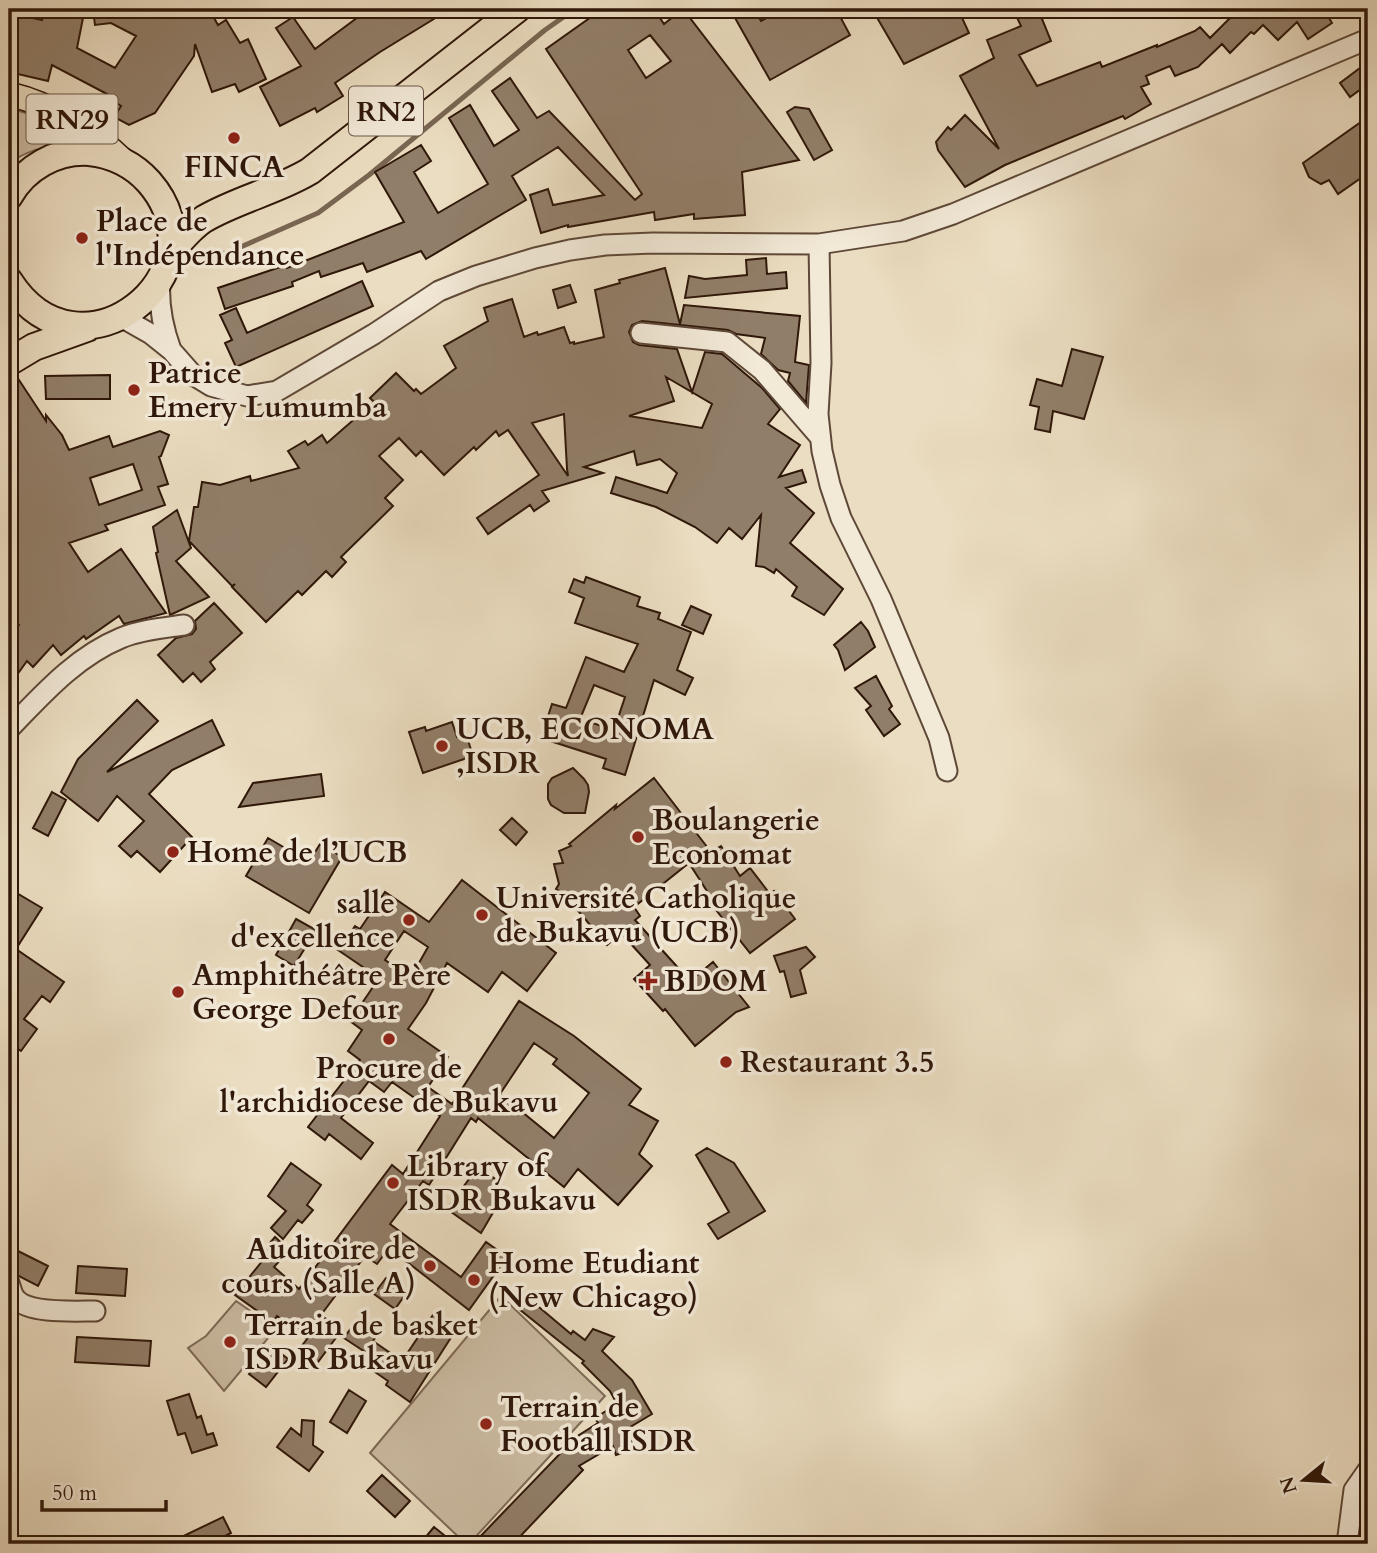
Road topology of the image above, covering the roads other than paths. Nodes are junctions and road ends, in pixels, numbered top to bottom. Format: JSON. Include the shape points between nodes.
{"nodes":[{"id":1,"x":517,"y":9,"type":"edge"},
{"id":2,"x":1368,"y":39,"type":"edge"},
{"id":3,"x":9,"y":94,"type":"edge"},
{"id":4,"x":125,"y":163,"type":"junction"},
{"id":5,"x":9,"y":190,"type":"edge"},
{"id":6,"x":159,"y":197,"type":"junction"},
{"id":7,"x":248,"y":199,"type":"junction"},
{"id":8,"x":819,"y":244,"type":"junction"},
{"id":9,"x":169,"y":254,"type":"junction"},
{"id":10,"x":160,"y":279,"type":"junction"},
{"id":11,"x":9,"y":283,"type":"edge"},
{"id":12,"x":111,"y":321,"type":"junction"},
{"id":13,"x":641,"y":333,"type":"dead end"},
{"id":14,"x":171,"y":350,"type":"junction"},
{"id":15,"x":9,"y":362,"type":"edge"},
{"id":16,"x":820,"y":437,"type":"junction"},
{"id":17,"x":184,"y":625,"type":"dead end"},
{"id":18,"x":9,"y":729,"type":"edge"},
{"id":19,"x":947,"y":771,"type":"dead end"},
{"id":20,"x":9,"y":1283,"type":"edge"},
{"id":21,"x":95,"y":1311,"type":"dead end"},
{"id":22,"x":1368,"y":1470,"type":"edge"},
{"id":23,"x":1347,"y":1544,"type":"edge"}],
"edges":[{"from":1,"to":7,"type":"highway","number":"RN2","via":[[310,170]]},
{"from":2,"to":8,"type":"street","via":[[953,214],[903,231]]},
{"from":3,"to":4,"type":"main road","number":"RN29","via":[[82,125]]},
{"from":4,"to":5,"type":"highway","via":[[100,153],[74,152],[38,165]]},
{"from":4,"to":6,"type":"highway","via":[[144,177]]},
{"from":6,"to":7,"type":"highway","number":"RN2","via":[[175,205],[196,206]]},
{"from":6,"to":9,"type":"highway","via":[[169,224]]},
{"from":7,"to":9,"type":"highway","number":"RN2","via":[[205,219]]},
{"from":8,"to":14,"type":"street","via":[[605,245],[535,258],[439,291],[277,391],[247,396],[211,386],[193,375]]},
{"from":8,"to":16,"type":"street"},
{"from":9,"to":10,"type":"highway"},
{"from":10,"to":12,"type":"highway","via":[[139,306]]},
{"from":10,"to":14,"type":"street","via":[[163,327]]},
{"from":11,"to":12,"type":"highway","via":[[28,304],[53,319],[81,325]]},
{"from":12,"to":14,"type":"street","via":[[151,334]]},
{"from":12,"to":15,"type":"highway","via":[[66,334]]},
{"from":13,"to":16,"type":"street","via":[[727,342],[762,370]]},
{"from":16,"to":19,"type":"street","via":[[841,518],[881,599],[939,738]]},
{"from":17,"to":18,"type":"street","via":[[121,638],[97,651],[67,671]]},
{"from":20,"to":21,"type":"street","via":[[16,1300],[27,1306]]},
{"from":22,"to":23,"type":"street","via":[[1354,1490]]}]}
